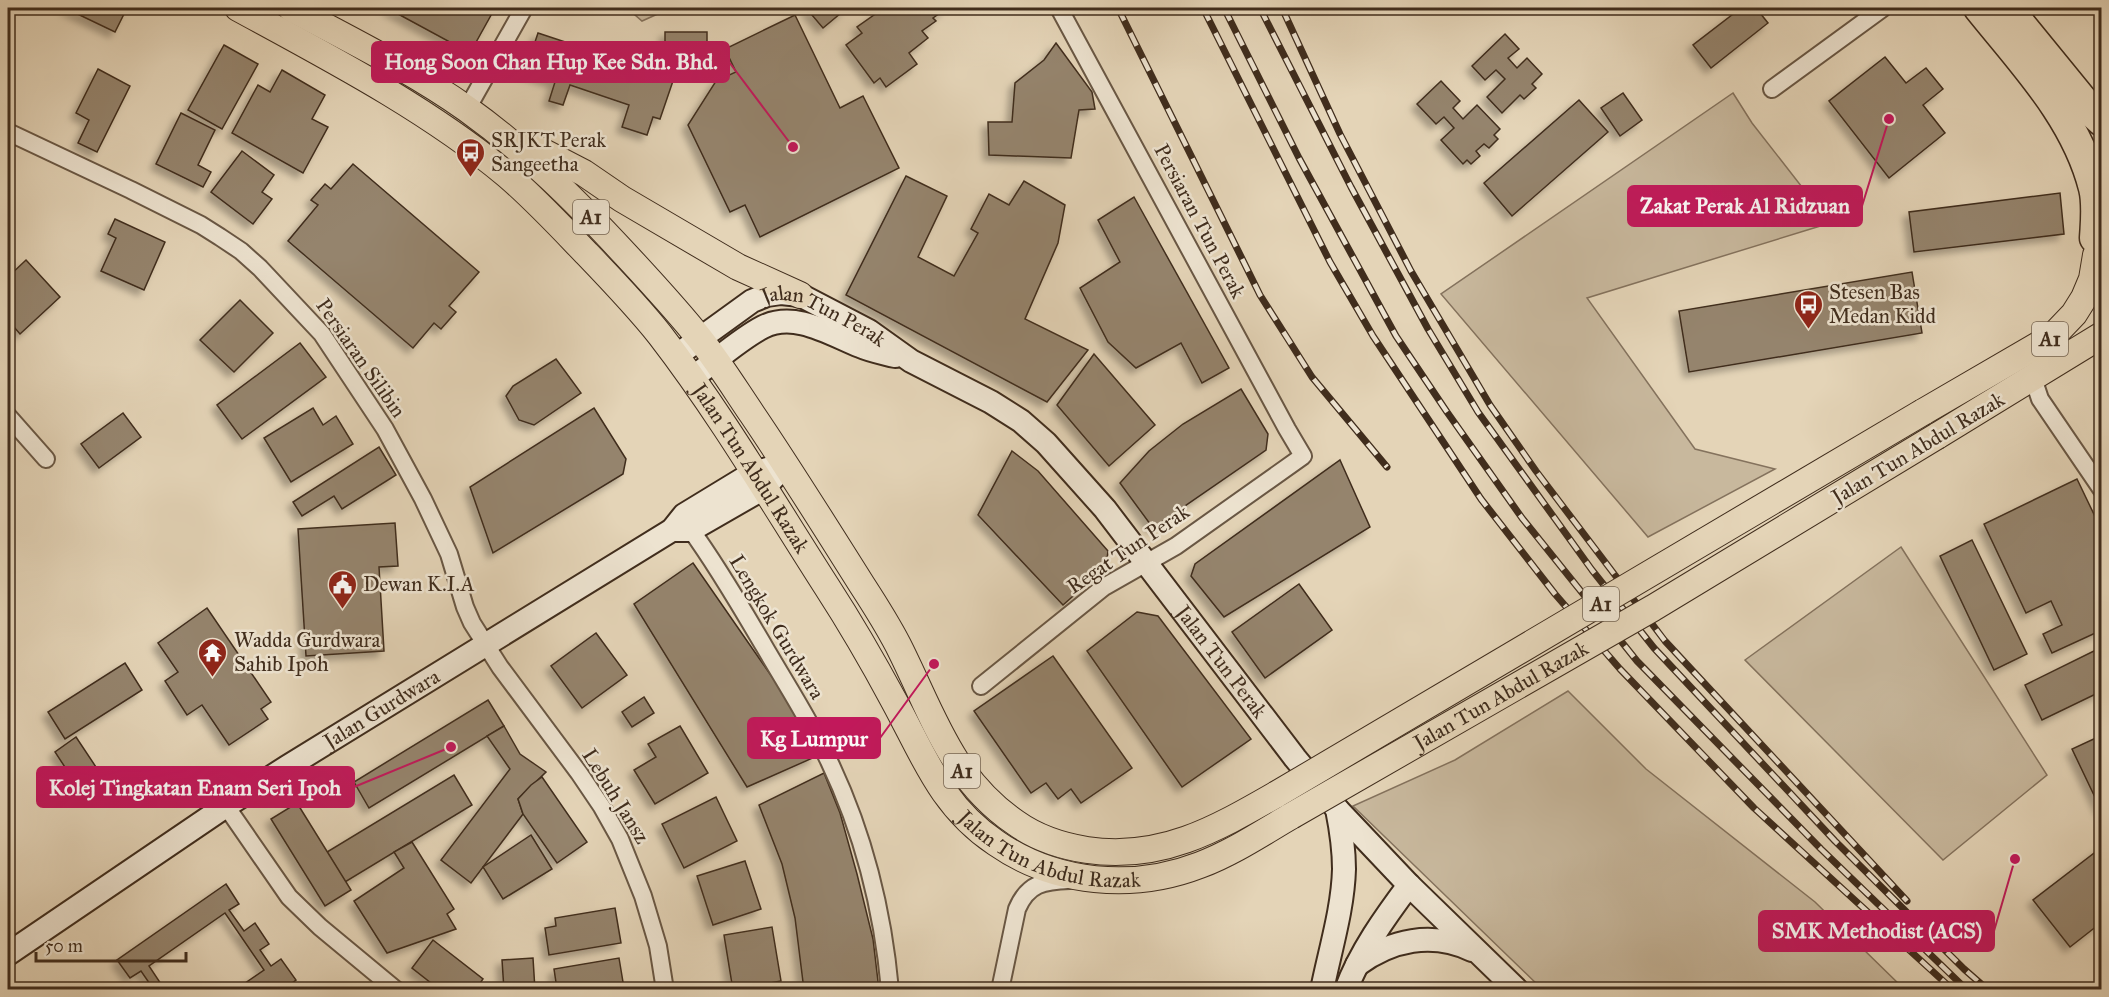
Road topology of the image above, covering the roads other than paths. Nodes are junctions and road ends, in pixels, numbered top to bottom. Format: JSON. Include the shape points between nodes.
{"nodes":[{"id":1,"x":238,"y":8,"type":"edge"},
{"id":2,"x":291,"y":8,"type":"edge"},
{"id":3,"x":524,"y":8,"type":"edge"},
{"id":4,"x":1059,"y":8,"type":"edge"},
{"id":5,"x":1883,"y":8,"type":"edge"},
{"id":6,"x":1979,"y":8,"type":"edge"},
{"id":7,"x":2007,"y":8,"type":"edge"},
{"id":8,"x":1772,"y":89,"type":"dead end"},
{"id":9,"x":467,"y":109,"type":"junction"},
{"id":10,"x":2102,"y":121,"type":"edge"},
{"id":11,"x":8,"y":132,"type":"edge"},
{"id":12,"x":2099,"y":244,"type":"edge"},
{"id":13,"x":800,"y":295,"type":"junction"},
{"id":14,"x":2102,"y":335,"type":"edge"},
{"id":15,"x":700,"y":339,"type":"junction"},
{"id":16,"x":676,"y":356,"type":"junction"},
{"id":17,"x":716,"y":361,"type":"junction"},
{"id":18,"x":911,"y":361,"type":"junction"},
{"id":19,"x":692,"y":378,"type":"junction"},
{"id":20,"x":2033,"y":378,"type":"junction"},
{"id":21,"x":8,"y":416,"type":"edge"},
{"id":22,"x":1303,"y":456,"type":"joint"},
{"id":23,"x":46,"y":459,"type":"dead end"},
{"id":24,"x":785,"y":464,"type":"junction"},
{"id":25,"x":758,"y":481,"type":"junction"},
{"id":26,"x":2102,"y":490,"type":"edge"},
{"id":27,"x":682,"y":530,"type":"junction"},
{"id":28,"x":1147,"y":562,"type":"junction"},
{"id":29,"x":485,"y":645,"type":"junction"},
{"id":30,"x":981,"y":686,"type":"dead end"},
{"id":31,"x":226,"y":806,"type":"junction"},
{"id":32,"x":1337,"y":809,"type":"junction"},
{"id":33,"x":1086,"y":879,"type":"junction"},
{"id":34,"x":1409,"y":885,"type":"junction"},
{"id":35,"x":8,"y":954,"type":"edge"},
{"id":36,"x":1481,"y":955,"type":"junction"},
{"id":37,"x":1357,"y":965,"type":"junction"},
{"id":38,"x":396,"y":990,"type":"edge"},
{"id":39,"x":665,"y":990,"type":"edge"},
{"id":40,"x":890,"y":990,"type":"edge"},
{"id":41,"x":1000,"y":990,"type":"edge"},
{"id":42,"x":1322,"y":990,"type":"edge"},
{"id":43,"x":1346,"y":990,"type":"edge"},
{"id":44,"x":1517,"y":990,"type":"edge"}],
"edges":[{"from":1,"to":16,"type":"main road","name":"Jalan Tun Abdul Razak","number":"A1","via":[[384,90],[504,172],[610,279]]},
{"from":2,"to":9,"type":"main road","name":"Jalan Tun Abdul Razak","number":"A1","via":[[399,66]]},
{"from":3,"to":9,"type":"street"},
{"from":4,"to":22,"type":"street","name":"Persiaran Tun Perak"},
{"from":5,"to":8,"type":"street"},
{"from":6,"to":12,"type":"highway","via":[[2047,92],[2072,130],[2094,188]]},
{"from":7,"to":10,"type":"highway"},
{"from":9,"to":13,"type":"main road","via":[[584,173],[738,267]]},
{"from":9,"to":15,"type":"main road","name":"Jalan Tun Abdul Razak","number":"A1","via":[[572,196]]},
{"from":11,"to":29,"type":"street","name":"Persiaran Silibin","via":[[201,225],[241,251],[298,308],[322,334],[390,439],[437,525],[465,608]]},
{"from":12,"to":24,"type":"main road","name":"Jalan Tun Abdul Razak","number":"A1","bridge":true,"via":[[2085,298],[2052,337],[1277,794],[1226,823],[1162,848],[1132,852],[1073,848],[1018,825],[991,804],[953,759],[880,613]]},
{"from":13,"to":15,"type":"main road","name":"Jalan Tun Perak","via":[[781,293],[752,301]]},
{"from":13,"to":18,"type":"main road","name":"Jalan Tun Perak","via":[[869,332]]},
{"from":14,"to":20,"type":"main road","name":"Jalan Tun Abdul Razak","number":"A1"},
{"from":15,"to":16,"type":"main road","name":"Jalan Tun Perak"},
{"from":15,"to":17,"type":"main road","name":"Jalan Tun Abdul Razak","number":"A1"},
{"from":16,"to":19,"type":"main road","name":"Jalan Tun Abdul Razak","number":"A1"},
{"from":17,"to":18,"type":"main road","name":"Jalan Tun Perak","via":[[764,326],[792,322]]},
{"from":17,"to":19,"type":"main road","name":"Jalan Tun Perak"},
{"from":17,"to":24,"type":"main road","name":"Jalan Tun Abdul Razak","number":"A1"},
{"from":18,"to":28,"type":"main road","name":"Jalan Tun Perak","via":[[1021,421],[1074,473]]},
{"from":19,"to":25,"type":"main road","name":"Jalan Tun Abdul Razak","number":"A1"},
{"from":20,"to":26,"type":"street","via":[[2040,399]]},
{"from":20,"to":33,"type":"main road","name":"Jalan Tun Abdul Razak","number":"A1","bridge":true,"via":[[1653,608],[1227,853],[1201,865],[1145,879]]},
{"from":21,"to":23,"type":"street"},
{"from":22,"to":28,"type":"street","name":"Regat Tun Perak","via":[[1176,546]]},
{"from":24,"to":25,"type":"main road","name":"Jalan Gurdwara"},
{"from":25,"to":27,"type":"main road","name":"Jalan Gurdwara"},
{"from":25,"to":33,"type":"main road","name":"Jalan Tun Abdul Razak","number":"A1","via":[[853,628],[932,777],[951,803],[995,843],[1022,859]]},
{"from":27,"to":29,"type":"main road","name":"Jalan Gurdwara"},
{"from":27,"to":40,"type":"street","name":"Lengkok Gurdwara","via":[[749,621],[830,762],[864,855]]},
{"from":28,"to":30,"type":"street","name":"Regat Tun Perak","via":[[1104,587]]},
{"from":28,"to":32,"type":"main road","name":"Jalan Tun Perak"},
{"from":29,"to":31,"type":"main road","name":"Jalan Gurdwara"},
{"from":29,"to":39,"type":"street","name":"Lebuh Jansz","via":[[579,773],[620,839],[658,946]]},
{"from":31,"to":35,"type":"main road","name":"Jalan Gurdwara"},
{"from":31,"to":38,"type":"street","via":[[289,897]]},
{"from":32,"to":34,"type":"main road","name":"Jalan Tun Perak"},
{"from":32,"to":42,"type":"main road","via":[[1344,870]]},
{"from":33,"to":41,"type":"street","via":[[1040,884],[1022,897]]},
{"from":34,"to":36,"type":"main road","name":"Jalan Tun Perak"},
{"from":34,"to":37,"type":"main road"},
{"from":36,"to":37,"type":"main road","via":[[1459,944],[1435,939],[1410,940],[1386,947]]},
{"from":36,"to":44,"type":"main road","name":"Jalan Tun Perak"},
{"from":37,"to":43,"type":"main road"}]}
